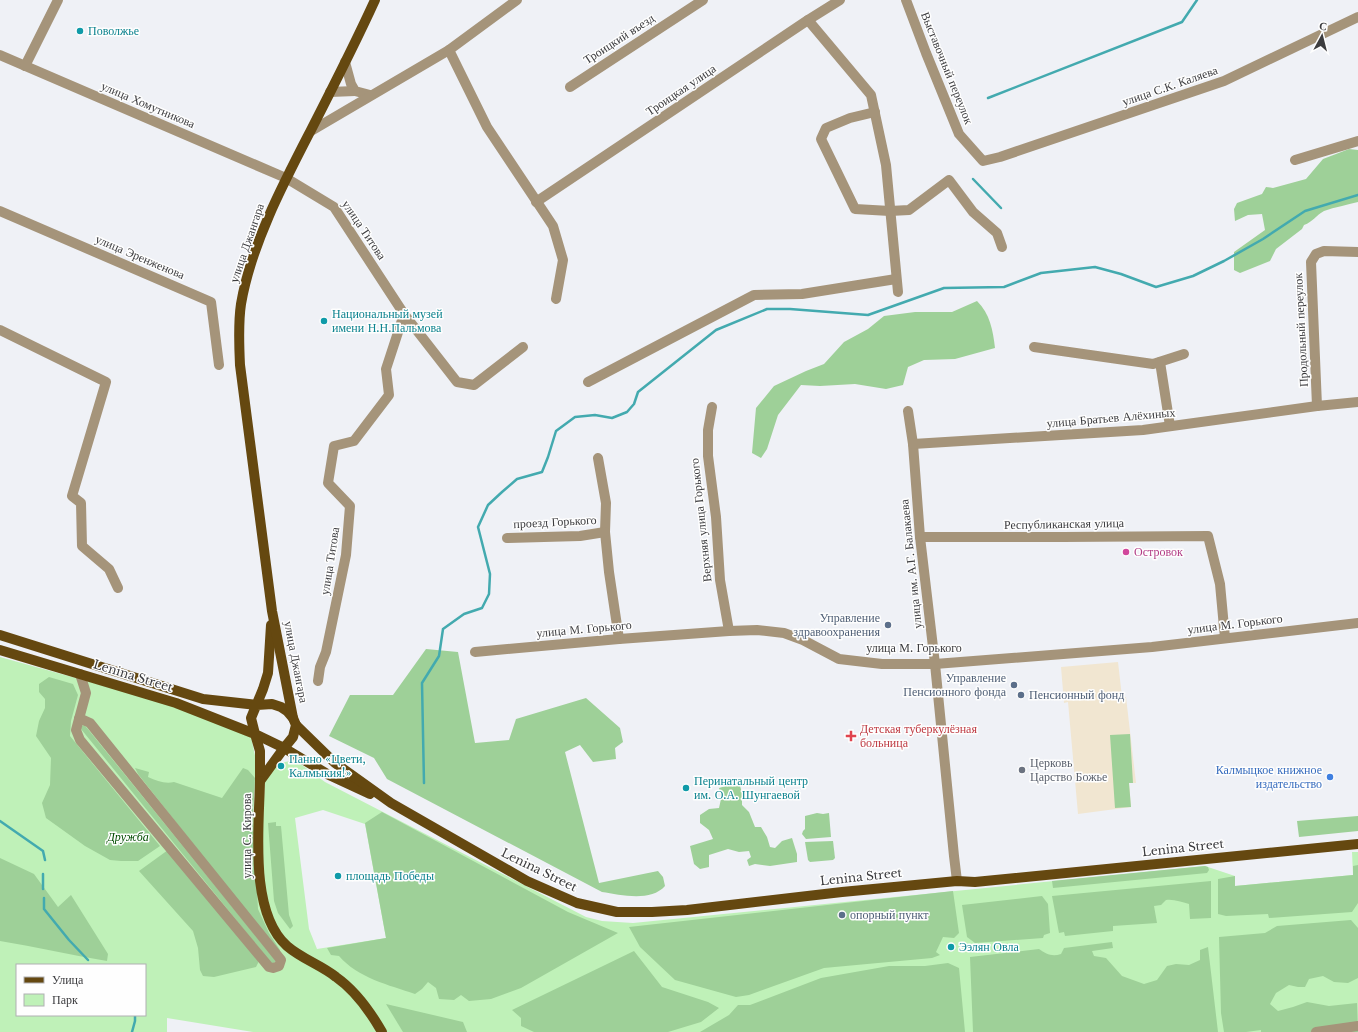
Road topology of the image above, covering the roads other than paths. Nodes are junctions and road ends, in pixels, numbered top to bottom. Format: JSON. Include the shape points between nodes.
{"nodes":[{"id":1,"x":58,"y":0,"type":"edge"},
{"id":2,"x":375,"y":0,"type":"edge"},
{"id":3,"x":516,"y":0,"type":"edge"},
{"id":4,"x":703,"y":0,"type":"edge"},
{"id":5,"x":840,"y":0,"type":"edge"},
{"id":6,"x":906,"y":0,"type":"edge"},
{"id":7,"x":1358,"y":17,"type":"edge"},
{"id":8,"x":808,"y":20,"type":"junction"},
{"id":9,"x":449,"y":50,"type":"junction"},
{"id":10,"x":0,"y":55,"type":"edge"},
{"id":11,"x":345,"y":62,"type":"junction"},
{"id":12,"x":25,"y":66,"type":"junction"},
{"id":13,"x":570,"y":87,"type":"dead end"},
{"id":14,"x":355,"y":91,"type":"junction"},
{"id":15,"x":330,"y":92,"type":"junction"},
{"id":16,"x":370,"y":95,"type":"junction"},
{"id":17,"x":874,"y":112,"type":"junction"},
{"id":18,"x":310,"y":131,"type":"junction"},
{"id":19,"x":1358,"y":141,"type":"edge"},
{"id":20,"x":1295,"y":160,"type":"dead end"},
{"id":21,"x":983,"y":161,"type":"joint"},
{"id":22,"x":286,"y":178,"type":"junction"},
{"id":23,"x":536,"y":202,"type":"junction"},
{"id":24,"x":0,"y":211,"type":"edge"},
{"id":25,"x":890,"y":211,"type":"junction"},
{"id":26,"x":1002,"y":247,"type":"dead end"},
{"id":27,"x":1358,"y":252,"type":"edge"},
{"id":28,"x":896,"y":279,"type":"junction"},
{"id":29,"x":898,"y":292,"type":"dead end"},
{"id":30,"x":556,"y":299,"type":"dead end"},
{"id":31,"x":404,"y":314,"type":"junction"},
{"id":32,"x":0,"y":330,"type":"edge"},
{"id":33,"x":523,"y":347,"type":"dead end"},
{"id":34,"x":1034,"y":347,"type":"dead end"},
{"id":35,"x":1184,"y":354,"type":"dead end"},
{"id":36,"x":1160,"y":362,"type":"junction"},
{"id":37,"x":219,"y":365,"type":"dead end"},
{"id":38,"x":588,"y":382,"type":"dead end"},
{"id":39,"x":1358,"y":402,"type":"edge"},
{"id":40,"x":1317,"y":406,"type":"junction"},
{"id":41,"x":712,"y":407,"type":"dead end"},
{"id":42,"x":908,"y":411,"type":"dead end"},
{"id":43,"x":1170,"y":426,"type":"junction"},
{"id":44,"x":912,"y":444,"type":"junction"},
{"id":45,"x":598,"y":458,"type":"dead end"},
{"id":46,"x":606,"y":532,"type":"junction"},
{"id":47,"x":920,"y":537,"type":"junction"},
{"id":48,"x":507,"y":538,"type":"dead end"},
{"id":49,"x":118,"y":588,"type":"dead end"},
{"id":50,"x":272,"y":611,"type":"junction"},
{"id":51,"x":1358,"y":623,"type":"edge"},
{"id":52,"x":729,"y":631,"type":"junction"},
{"id":53,"x":0,"y":635,"type":"edge"},
{"id":54,"x":1224,"y":638,"type":"junction"},
{"id":55,"x":619,"y":639,"type":"junction"},
{"id":56,"x":0,"y":650,"type":"edge"},
{"id":57,"x":475,"y":652,"type":"dead end"},
{"id":58,"x":935,"y":664,"type":"junction"},
{"id":59,"x":80,"y":674,"type":"junction"},
{"id":60,"x":318,"y":681,"type":"dead end"},
{"id":61,"x":257,"y":705,"type":"junction"},
{"id":62,"x":78,"y":718,"type":"junction"},
{"id":63,"x":295,"y":721,"type":"junction"},
{"id":64,"x":255,"y":734,"type":"junction"},
{"id":65,"x":284,"y":748,"type":"junction"},
{"id":66,"x":260,"y":781,"type":"junction"},
{"id":67,"x":391,"y":803,"type":"junction"},
{"id":68,"x":1358,"y":844,"type":"edge"},
{"id":69,"x":957,"y":881,"type":"junction"},
{"id":70,"x":1358,"y":1026,"type":"edge"},
{"id":71,"x":382,"y":1032,"type":"edge"},
{"id":72,"x":1316,"y":1032,"type":"edge"}],
"edges":[{"from":1,"to":12,"type":"street"},
{"from":2,"to":11,"type":"main road","name":"улица Джангара"},
{"from":3,"to":9,"type":"street"},
{"from":4,"to":13,"type":"street","name":"Троицкий въезд"},
{"from":5,"to":8,"type":"street","name":"Троицкая улица"},
{"from":6,"to":21,"type":"street","name":"Выставочный переулок","via":[[959,134]]},
{"from":7,"to":21,"type":"street","name":"улица С.К. Каляева","via":[[1224,81],[1008,155]]},
{"from":8,"to":17,"type":"street","via":[[871,96]]},
{"from":8,"to":23,"type":"street","name":"Троицкая улица"},
{"from":9,"to":16,"type":"street"},
{"from":9,"to":23,"type":"street","via":[[487,127]]},
{"from":10,"to":12,"type":"street","name":"улица Хомутникова"},
{"from":11,"to":14,"type":"street"},
{"from":11,"to":15,"type":"main road","name":"улица Джангара"},
{"from":12,"to":22,"type":"street","name":"улица Хомутникова"},
{"from":14,"to":15,"type":"street"},
{"from":14,"to":16,"type":"street"},
{"from":15,"to":18,"type":"main road","name":"улица Джангара"},
{"from":16,"to":18,"type":"street"},
{"from":17,"to":25,"type":"street","via":[[886,165]]},
{"from":17,"to":25,"type":"street","via":[[826,128],[821,139],[855,209]]},
{"from":18,"to":22,"type":"main road","name":"улица Джангара"},
{"from":19,"to":20,"type":"street"},
{"from":22,"to":31,"type":"street","name":"улица Титова","via":[[334,207]]},
{"from":22,"to":50,"type":"main road","name":"улица Джангара","via":[[247,278],[241,305],[239,334],[240,365]]},
{"from":23,"to":30,"type":"street","via":[[553,226],[564,260]]},
{"from":24,"to":37,"type":"street","name":"улица Эренженова","via":[[211,302]]},
{"from":25,"to":26,"type":"street","via":[[909,210],[949,180],[973,212],[997,233]]},
{"from":25,"to":28,"type":"street"},
{"from":27,"to":40,"type":"street","name":"Продольный переулок","via":[[1324,251],[1316,254],[1311,262]]},
{"from":28,"to":29,"type":"street"},
{"from":28,"to":38,"type":"street","via":[[802,294],[754,295]]},
{"from":31,"to":33,"type":"street","name":"улица Титова","via":[[457,382],[474,385]]},
{"from":31,"to":60,"type":"street","name":"улица Титова","via":[[386,369],[389,395],[354,441],[334,446],[328,483],[350,506],[346,555]]},
{"from":32,"to":49,"type":"street","via":[[106,382],[72,496],[81,503],[82,546],[109,568]]},
{"from":34,"to":36,"type":"street","via":[[1153,364]]},
{"from":35,"to":36,"type":"street"},
{"from":36,"to":43,"type":"street"},
{"from":39,"to":40,"type":"street","name":"улица Братьев Алёхиных"},
{"from":40,"to":43,"type":"street","name":"улица Братьев Алёхиных"},
{"from":41,"to":52,"type":"street","name":"Верхняя улица Горького","via":[[708,430],[708,456],[716,517],[720,580]]},
{"from":42,"to":44,"type":"street","name":"улица им. А.Г. Балакаева"},
{"from":43,"to":44,"type":"street","name":"улица Братьев Алёхиных","via":[[1143,430]]},
{"from":44,"to":47,"type":"street","name":"улица им. А.Г. Балакаева"},
{"from":45,"to":46,"type":"street","name":"проезд Горького","via":[[606,503]]},
{"from":46,"to":48,"type":"street","name":"проезд Горького","via":[[580,536]]},
{"from":46,"to":55,"type":"street","name":"проезд Горького"},
{"from":47,"to":54,"type":"street","name":"Республиканская улица","via":[[1208,536],[1220,584]]},
{"from":47,"to":58,"type":"street","name":"улица им. А.Г. Балакаева"},
{"from":50,"to":61,"type":"main road","name":"улица Джангара","via":[[268,673]]},
{"from":50,"to":63,"type":"main road","name":"улица Джангара"},
{"from":51,"to":54,"type":"street","name":"улица М. Горького"},
{"from":52,"to":55,"type":"street","name":"улица М. Горького"},
{"from":52,"to":58,"type":"street","name":"улица М. Горького","via":[[784,632],[839,659],[882,664]]},
{"from":53,"to":61,"type":"main road","name":"Lenina Street","via":[[203,699]]},
{"from":54,"to":58,"type":"street","name":"улица М. Горького","via":[[1131,649]]},
{"from":55,"to":57,"type":"street","name":"улица М. Горького"},
{"from":56,"to":59,"type":"main road","name":"Lenina Street"},
{"from":58,"to":69,"type":"street","name":"улица им. А.Г. Балакаева"},
{"from":59,"to":62,"type":"street","via":[[86,693]]},
{"from":59,"to":64,"type":"main road","name":"Lenina Street","via":[[176,703]]},
{"from":61,"to":63,"type":"main road","via":[[272,704],[287,711]]},
{"from":61,"to":64,"type":"main road","via":[[251,718]]},
{"from":62,"to":62,"type":"street","via":[[76,730],[80,740],[269,967],[279,966],[281,960],[90,722]]},
{"from":63,"to":65,"type":"main road","via":[[293,737]]},
{"from":63,"to":67,"type":"main road","name":"Lenina Street","via":[[335,763]]},
{"from":64,"to":65,"type":"main road"},
{"from":64,"to":66,"type":"main road","name":"улица С. Кирова","via":[[260,751]]},
{"from":65,"to":66,"type":"main road"},
{"from":65,"to":67,"type":"main road","name":"Lenina Street","via":[[329,775]]},
{"from":66,"to":71,"type":"main road","name":"улица С. Кирова","via":[[259,870],[263,904],[272,927],[288,947],[336,977],[350,989],[363,1003]]},
{"from":67,"to":69,"type":"main road","name":"Lenina Street","via":[[526,881],[577,903],[617,912],[687,910]]},
{"from":68,"to":69,"type":"main road","name":"Lenina Street","via":[[975,882]]},
{"from":70,"to":72,"type":"street"}]}
